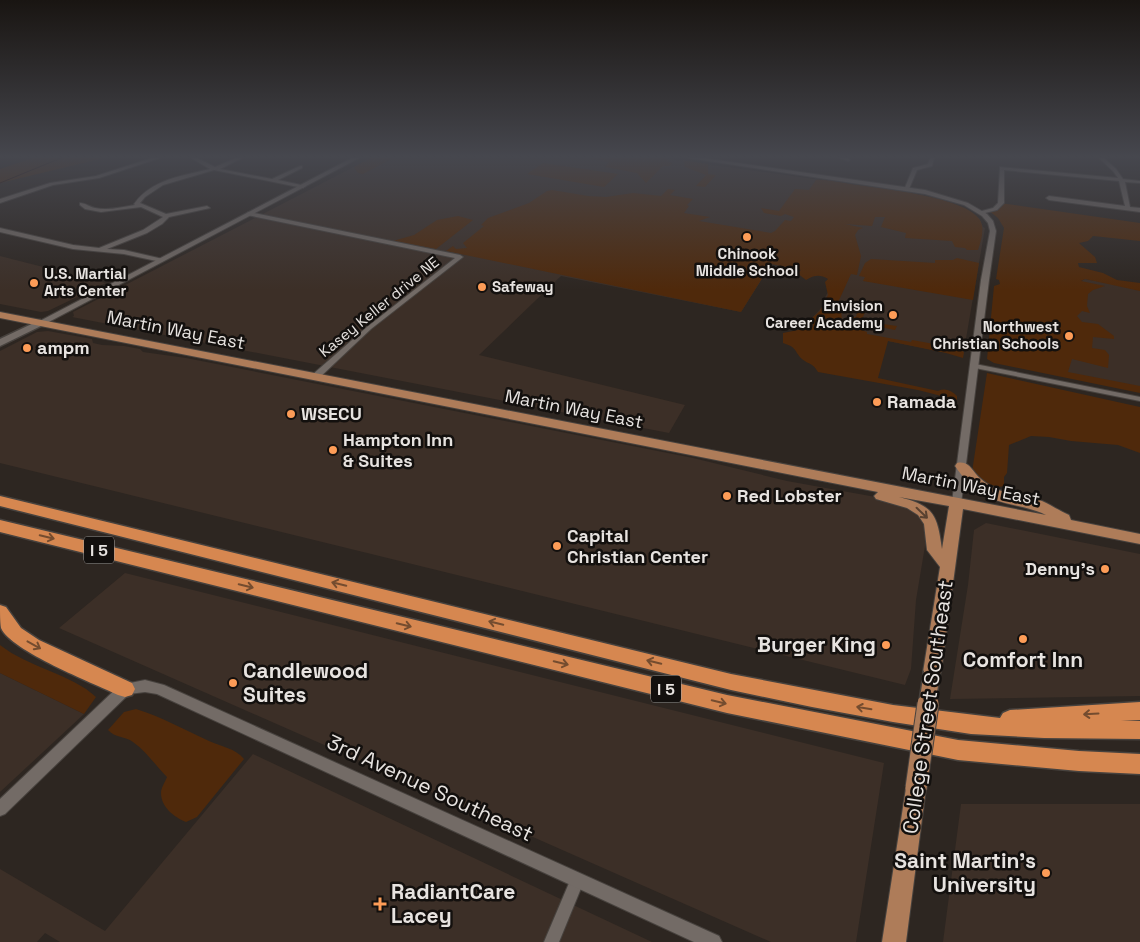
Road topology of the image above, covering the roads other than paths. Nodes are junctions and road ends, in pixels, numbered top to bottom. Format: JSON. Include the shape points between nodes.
{"nodes":[{"id":1,"x":138,"y":202,"type":"edge"},
{"id":2,"x":274,"y":202,"type":"edge"},
{"id":3,"x":276,"y":202,"type":"edge"},
{"id":4,"x":962,"y":202,"type":"edge"},
{"id":5,"x":1001,"y":202,"type":"edge"},
{"id":6,"x":1080,"y":202,"type":"edge"},
{"id":7,"x":1127,"y":202,"type":"edge"},
{"id":8,"x":82,"y":204,"type":"dead end"},
{"id":9,"x":140,"y":206,"type":"junction"},
{"id":10,"x":207,"y":208,"type":"dead end"},
{"id":11,"x":1128,"y":208,"type":"junction"},
{"id":12,"x":1140,"y":210,"type":"edge"},
{"id":13,"x":981,"y":212,"type":"junction"},
{"id":14,"x":252,"y":214,"type":"junction"},
{"id":15,"x":165,"y":216,"type":"junction"},
{"id":16,"x":0,"y":230,"type":"edge"},
{"id":17,"x":101,"y":249,"type":"junction"},
{"id":18,"x":460,"y":258,"type":"joint"},
{"id":19,"x":161,"y":260,"type":"junction"},
{"id":20,"x":0,"y":315,"type":"edge"},
{"id":21,"x":40,"y":323,"type":"junction"},
{"id":22,"x":0,"y":343,"type":"edge"},
{"id":23,"x":975,"y":366,"type":"junction"},
{"id":24,"x":316,"y":377,"type":"junction"},
{"id":25,"x":1140,"y":399,"type":"edge"},
{"id":26,"x":760,"y":465,"type":"junction"},
{"id":27,"x":962,"y":466,"type":"junction"},
{"id":28,"x":0,"y":495,"type":"edge"},
{"id":29,"x":0,"y":501,"type":"edge"},
{"id":30,"x":957,"y":502,"type":"junction"},
{"id":31,"x":0,"y":526,"type":"edge"},
{"id":32,"x":1076,"y":526,"type":"junction"},
{"id":33,"x":1140,"y":539,"type":"edge"},
{"id":34,"x":164,"y":540,"type":"junction"},
{"id":35,"x":948,"y":568,"type":"junction"},
{"id":36,"x":0,"y":612,"type":"edge"},
{"id":37,"x":125,"y":689,"type":"junction"},
{"id":38,"x":1140,"y":711,"type":"edge"},
{"id":39,"x":949,"y":722,"type":"junction"},
{"id":40,"x":1140,"y":730,"type":"edge"},
{"id":41,"x":1140,"y":764,"type":"edge"},
{"id":42,"x":0,"y":809,"type":"edge"},
{"id":43,"x":577,"y":881,"type":"junction"},
{"id":44,"x":551,"y":942,"type":"edge"},
{"id":45,"x":713,"y":942,"type":"edge"},
{"id":46,"x":894,"y":942,"type":"edge"}],
"edges":[{"from":1,"to":9,"type":"street"},
{"from":2,"to":14,"type":"street"},
{"from":3,"to":14,"type":"street"},
{"from":4,"to":13,"type":"street"},
{"from":5,"to":13,"type":"street","via":[[995,208]]},
{"from":6,"to":11,"type":"street"},
{"from":7,"to":11,"type":"street"},
{"from":8,"to":9,"type":"street","via":[[86,208],[106,210]]},
{"from":9,"to":15,"type":"street"},
{"from":10,"to":15,"type":"street"},
{"from":11,"to":12,"type":"street"},
{"from":13,"to":23,"type":"street","via":[[993,225],[994,231]]},
{"from":14,"to":18,"type":"street"},
{"from":14,"to":19,"type":"street"},
{"from":15,"to":17,"type":"street","via":[[156,225]]},
{"from":16,"to":17,"type":"street","via":[[73,247]]},
{"from":17,"to":19,"type":"street"},
{"from":18,"to":24,"type":"street","name":"Kasey Keller drive NE","via":[[369,328]]},
{"from":19,"to":21,"type":"street"},
{"from":20,"to":21,"type":"main road","name":"Martin Way East"},
{"from":21,"to":22,"type":"main road"},
{"from":21,"to":24,"type":"main road","name":"Martin Way East"},
{"from":23,"to":25,"type":"street"},
{"from":23,"to":27,"type":"street"},
{"from":24,"to":26,"type":"main road","name":"Martin Way East"},
{"from":26,"to":30,"type":"main road","name":"Martin Way East"},
{"from":26,"to":35,"type":"main road","one_way":true,"via":[[791,477],[912,505],[931,523],[935,550]]},
{"from":27,"to":30,"type":"street"},
{"from":27,"to":32,"type":"main road","via":[[974,482],[992,494],[1038,505]]},
{"from":28,"to":34,"type":"highway"},
{"from":29,"to":34,"type":"highway","number":"I 5"},
{"from":30,"to":32,"type":"main road","name":"Martin Way East"},
{"from":30,"to":35,"type":"main road","name":"College Street Southeast"},
{"from":31,"to":41,"type":"highway","number":"I 5","one_way":true,"via":[[727,704],[958,750]]},
{"from":32,"to":33,"type":"main road","name":"Martin Way East"},
{"from":39,"to":34,"type":"highway","number":"I 5","one_way":true,"via":[[731,682]]},
{"from":35,"to":46,"type":"main road","name":"College Street Southeast","bridge":true},
{"from":36,"to":37,"type":"highway","one_way":true,"via":[[14,633],[32,645]]},
{"from":37,"to":42,"type":"street"},
{"from":37,"to":43,"type":"street","name":"3rd Avenue Southeast","via":[[145,686],[159,689]]},
{"from":38,"to":39,"type":"highway","one_way":true},
{"from":39,"to":40,"type":"highway","number":"I 5","via":[[1074,730]]},
{"from":43,"to":44,"type":"street"},
{"from":43,"to":45,"type":"street","name":"3rd Avenue Southeast"}]}
